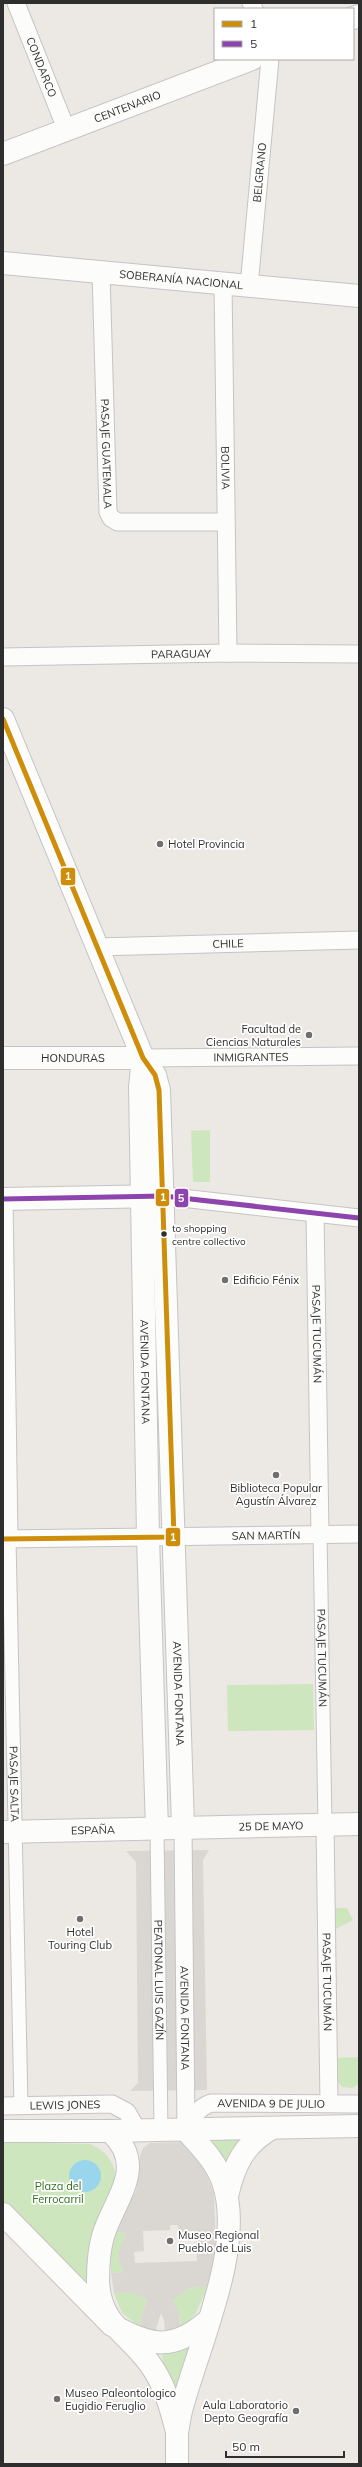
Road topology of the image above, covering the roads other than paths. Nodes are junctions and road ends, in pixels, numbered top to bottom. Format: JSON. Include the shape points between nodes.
{"nodes":[{"id":1,"x":16,"y":3,"type":"edge"},
{"id":2,"x":249,"y":60,"type":"edge"},
{"id":3,"x":270,"y":60,"type":"edge"},
{"id":4,"x":67,"y":131,"type":"junction"},
{"id":5,"x":3,"y":154,"type":"edge"},
{"id":6,"x":3,"y":263,"type":"edge"},
{"id":7,"x":101,"y":272,"type":"junction"},
{"id":8,"x":223,"y":283,"type":"junction"},
{"id":9,"x":249,"y":286,"type":"junction"},
{"id":10,"x":359,"y":296,"type":"edge"},
{"id":11,"x":226,"y":522,"type":"junction"},
{"id":12,"x":228,"y":653,"type":"junction"},
{"id":13,"x":359,"y":654,"type":"edge"},
{"id":14,"x":3,"y":657,"type":"edge"},
{"id":15,"x":3,"y":719,"type":"edge"},
{"id":16,"x":359,"y":940,"type":"edge"},
{"id":17,"x":97,"y":946,"type":"junction"},
{"id":18,"x":359,"y":1056,"type":"edge"},
{"id":19,"x":3,"y":1058,"type":"edge"},
{"id":20,"x":143,"y":1058,"type":"junction"},
{"id":21,"x":154,"y":1197,"type":"junction"},
{"id":22,"x":4,"y":1199,"type":"edge"},
{"id":23,"x":315,"y":1213,"type":"junction"},
{"id":24,"x":359,"y":1218,"type":"edge"},
{"id":25,"x":359,"y":1534,"type":"edge"},
{"id":26,"x":320,"y":1535,"type":"junction"},
{"id":27,"x":148,"y":1537,"type":"junction"},
{"id":28,"x":174,"y":1537,"type":"junction"},
{"id":29,"x":6,"y":1539,"type":"edge"},
{"id":30,"x":359,"y":1824,"type":"edge"},
{"id":31,"x":325,"y":1825,"type":"junction"},
{"id":32,"x":183,"y":1827,"type":"junction"},
{"id":33,"x":158,"y":1830,"type":"junction"},
{"id":34,"x":9,"y":1831,"type":"edge"},
{"id":35,"x":323,"y":2103,"type":"junction"},
{"id":36,"x":359,"y":2104,"type":"edge"},
{"id":37,"x":3,"y":2106,"type":"edge"},
{"id":38,"x":21,"y":2106,"type":"junction"},
{"id":39,"x":3,"y":2124,"type":"edge"},
{"id":40,"x":359,"y":2126,"type":"edge"},
{"id":41,"x":294,"y":2127,"type":"junction"},
{"id":42,"x":272,"y":2128,"type":"junction"},
{"id":43,"x":186,"y":2130,"type":"junction"},
{"id":44,"x":3,"y":2131,"type":"edge"},
{"id":45,"x":110,"y":2131,"type":"junction"},
{"id":46,"x":138,"y":2131,"type":"junction"},
{"id":47,"x":161,"y":2131,"type":"junction"},
{"id":48,"x":227,"y":2196,"type":"junction"},
{"id":49,"x":3,"y":2214,"type":"edge"},
{"id":50,"x":208,"y":2320,"type":"junction"},
{"id":51,"x":112,"y":2325,"type":"junction"},
{"id":52,"x":177,"y":2433,"type":"junction"},
{"id":53,"x":177,"y":2464,"type":"edge"}],
"edges":[{"from":1,"to":4,"type":"street","name":"CONDARCO"},
{"from":2,"to":4,"type":"street","name":"CENTENARIO"},
{"from":3,"to":9,"type":"street","name":"BELGRANO"},
{"from":4,"to":5,"type":"street","name":"CENTENARIO"},
{"from":6,"to":7,"type":"street","name":"SOBERANÍA NACIONAL"},
{"from":7,"to":8,"type":"street","name":"SOBERANÍA NACIONAL"},
{"from":7,"to":11,"type":"street","name":"PASAJE GUATEMALA","via":[[108,512],[111,518],[118,522]]},
{"from":8,"to":9,"type":"street","name":"SOBERANÍA NACIONAL"},
{"from":8,"to":11,"type":"street","name":"BOLIVIA"},
{"from":9,"to":10,"type":"street","name":"SOBERANÍA NACIONAL"},
{"from":11,"to":12,"type":"street","name":"BOLIVIA"},
{"from":12,"to":13,"type":"street","name":"PARAGUAY"},
{"from":12,"to":14,"type":"street","name":"PARAGUAY"},
{"from":15,"to":17,"type":"street","name":"AVENIDA FONTANA"},
{"from":16,"to":17,"type":"street","name":"CHILE"},
{"from":17,"to":20,"type":"street","name":"AVENIDA FONTANA"},
{"from":18,"to":20,"type":"street","name":"INMIGRANTES"},
{"from":19,"to":20,"type":"street","name":"HONDURAS"},
{"from":20,"to":21,"type":"street","name":"AVENIDA FONTANA","via":[[155,1075],[159,1090]]},
{"from":21,"to":22,"type":"street"},
{"from":21,"to":23,"type":"street"},
{"from":21,"to":27,"type":"street","name":"AVENIDA FONTANA"},
{"from":21,"to":28,"type":"street","name":"AVENIDA FONTANA"},
{"from":22,"to":29,"type":"street","name":"PASAJE SALTA"},
{"from":23,"to":24,"type":"street"},
{"from":23,"to":26,"type":"street","name":"PASAJE TUCUMÁN"},
{"from":25,"to":26,"type":"street","name":"SAN MARTÍN"},
{"from":26,"to":28,"type":"street","name":"SAN MARTÍN"},
{"from":26,"to":31,"type":"street","name":"PASAJE TUCUMÁN"},
{"from":27,"to":28,"type":"street","name":"SAN MARTÍN"},
{"from":27,"to":29,"type":"street","name":"SAN MARTÍN"},
{"from":27,"to":33,"type":"street","name":"AVENIDA FONTANA"},
{"from":28,"to":32,"type":"street","name":"AVENIDA FONTANA"},
{"from":29,"to":34,"type":"street","name":"PASAJE SALTA"},
{"from":30,"to":31,"type":"street","name":"25 DE MAYO"},
{"from":31,"to":32,"type":"street","name":"25 DE MAYO"},
{"from":31,"to":35,"type":"street","name":"PASAJE TUCUMÁN"},
{"from":32,"to":33,"type":"street","name":"ESPAÑA"},
{"from":32,"to":43,"type":"street","name":"AVENIDA FONTANA"},
{"from":33,"to":34,"type":"street","name":"ESPAÑA"},
{"from":33,"to":47,"type":"street","name":"PEATONAL LUIS GAZÍN"},
{"from":34,"to":38,"type":"street","name":"PASAJE SALTA"},
{"from":35,"to":36,"type":"street","name":"AVENIDA 9 DE JULIO"},
{"from":35,"to":41,"type":"street"},
{"from":35,"to":43,"type":"street","name":"AVENIDA 9 DE JULIO","via":[[210,2103],[202,2106]]},
{"from":37,"to":38,"type":"street","name":"LEWIS JONES"},
{"from":38,"to":39,"type":"street"},
{"from":38,"to":46,"type":"street","name":"LEWIS JONES","via":[[112,2104],[126,2112]]},
{"from":40,"to":41,"type":"street"},
{"from":41,"to":42,"type":"street"},
{"from":42,"to":43,"type":"street"},
{"from":42,"to":48,"type":"street","via":[[258,2136],[243,2152]]},
{"from":43,"to":47,"type":"street"},
{"from":43,"to":48,"type":"street","via":[[215,2164]]},
{"from":44,"to":45,"type":"street"},
{"from":45,"to":46,"type":"street"},
{"from":45,"to":51,"type":"street","via":[[124,2147],[128,2174],[125,2188],[103,2237],[99,2259],[99,2295]]},
{"from":46,"to":47,"type":"street"},
{"from":48,"to":50,"type":"street","via":[[226,2259]]},
{"from":49,"to":51,"type":"street"},
{"from":50,"to":51,"type":"street","via":[[186,2337],[160,2344],[130,2335]]},
{"from":50,"to":52,"type":"street"},
{"from":51,"to":52,"type":"street","via":[[139,2351],[159,2377]]},
{"from":52,"to":53,"type":"street"}]}
